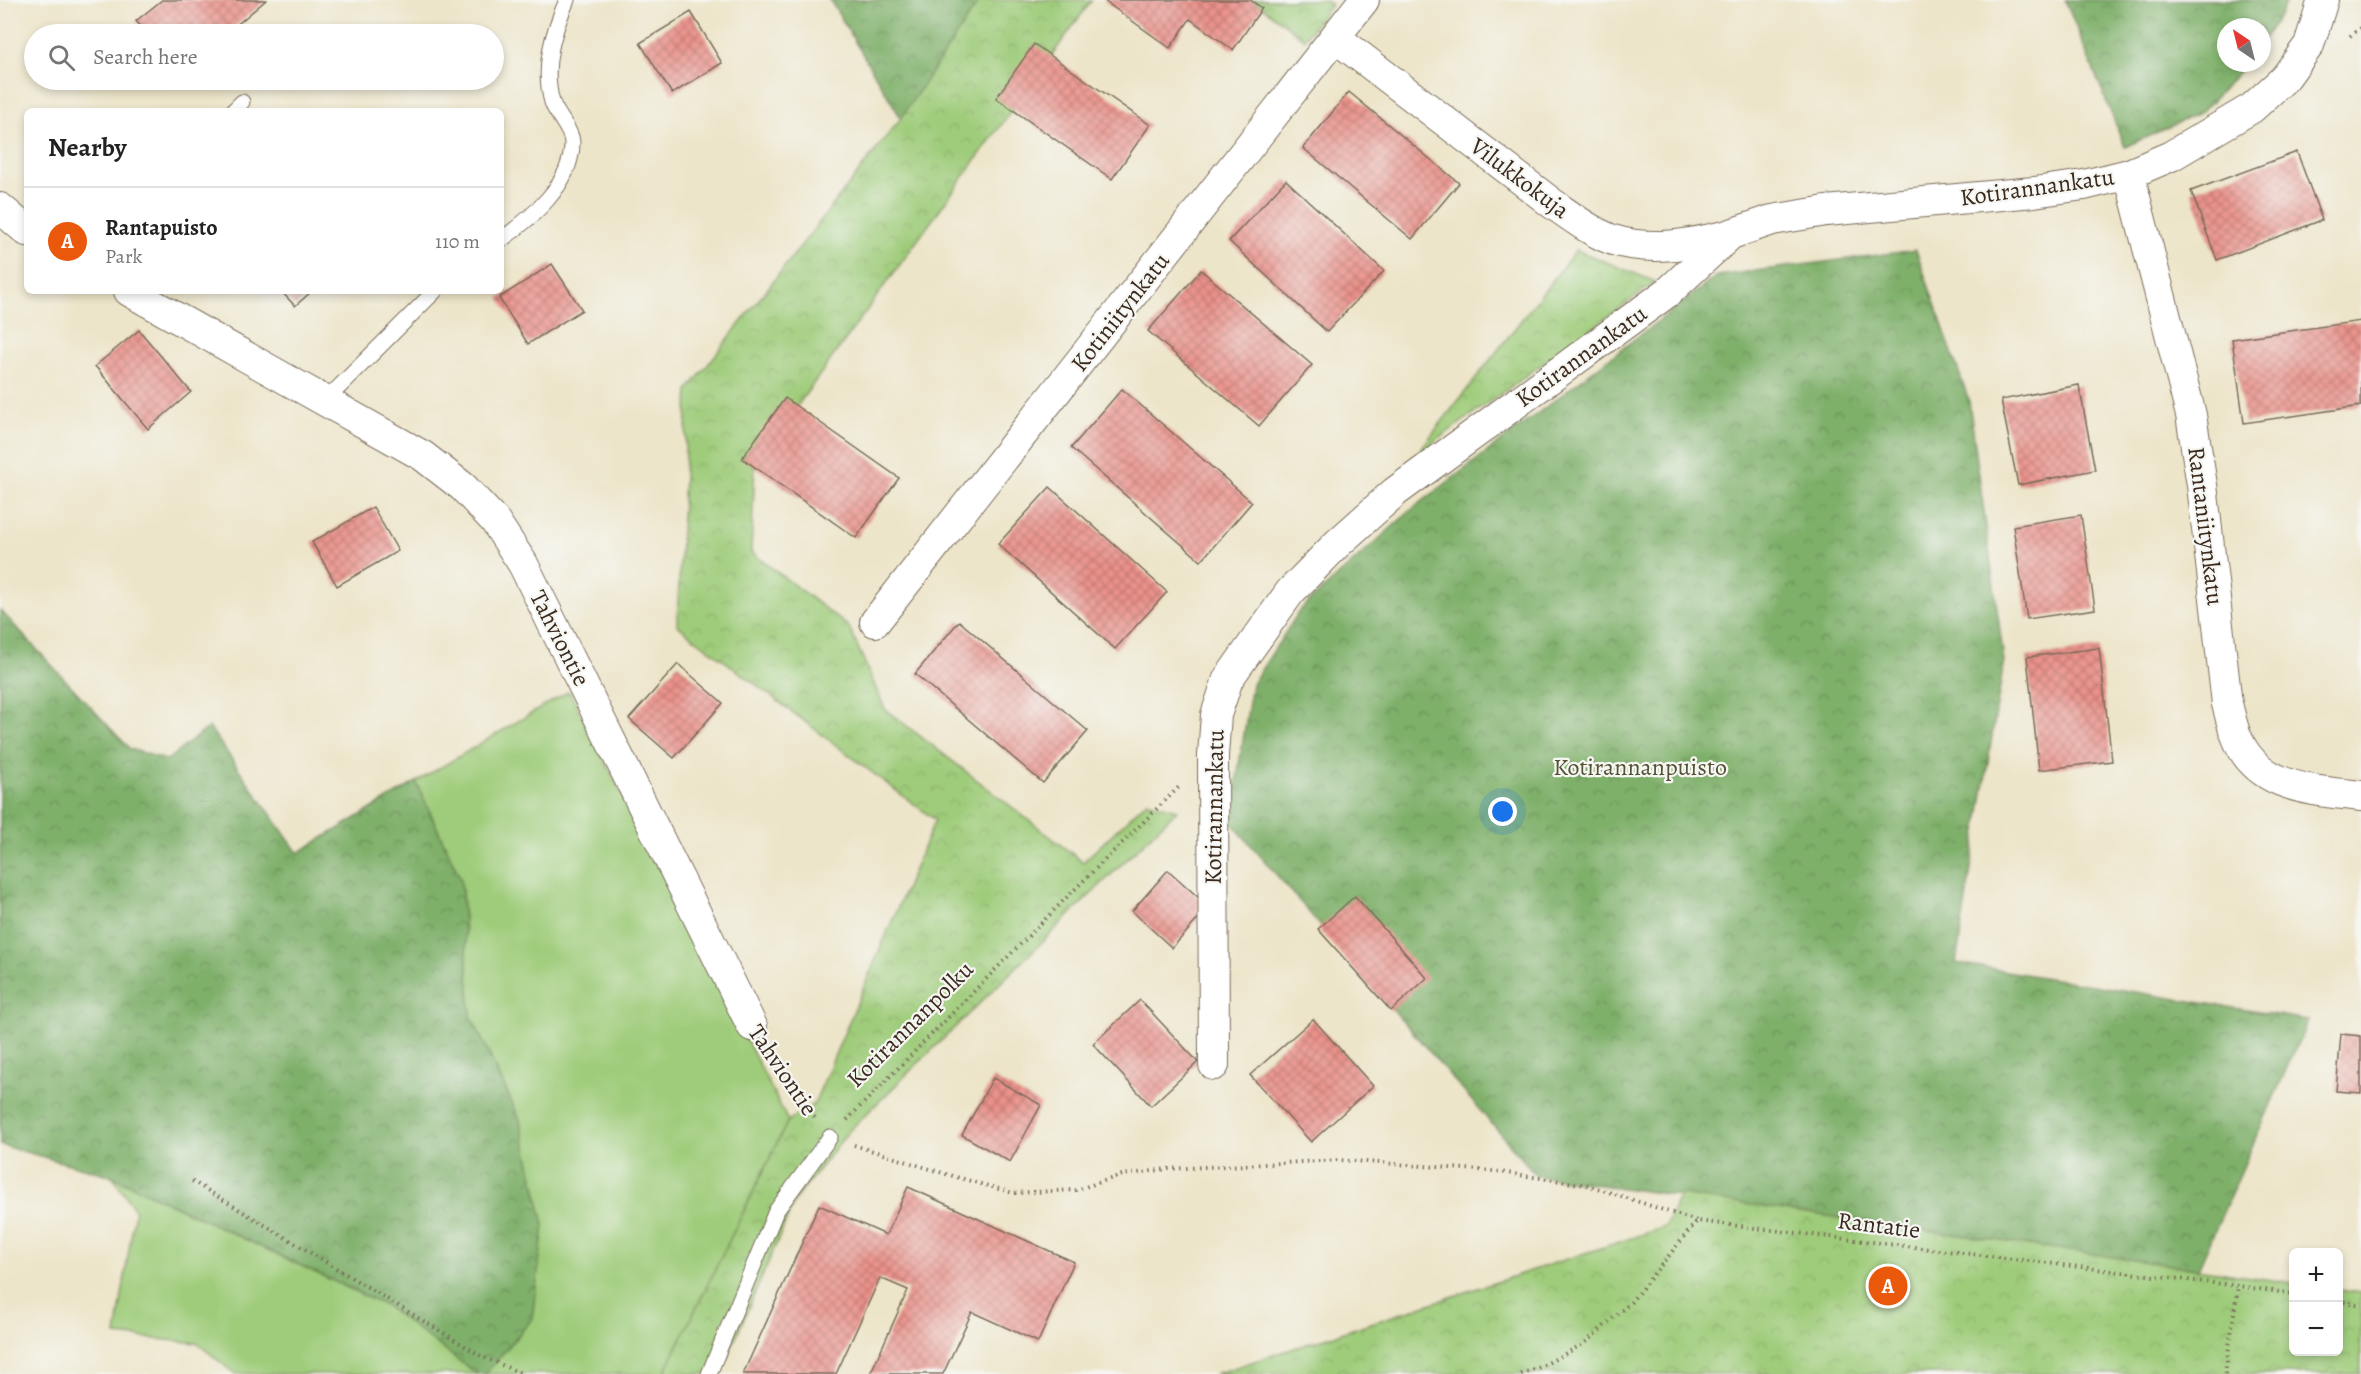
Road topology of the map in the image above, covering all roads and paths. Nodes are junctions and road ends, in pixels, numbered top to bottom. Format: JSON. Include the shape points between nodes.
{"nodes":[{"id":1,"x":567,"y":0,"type":"edge"},
{"id":2,"x":1364,"y":0,"type":"edge"},
{"id":3,"x":2323,"y":0,"type":"edge"},
{"id":4,"x":1336,"y":38,"type":"junction"},
{"id":5,"x":2129,"y":174,"type":"junction"},
{"id":6,"x":0,"y":208,"type":"edge"},
{"id":7,"x":24,"y":228,"type":"edge"},
{"id":8,"x":1731,"y":234,"type":"junction"},
{"id":9,"x":504,"y":237,"type":"edge"},
{"id":10,"x":134,"y":294,"type":"edge"},
{"id":11,"x":432,"y":294,"type":"edge"},
{"id":12,"x":325,"y":401,"type":"junction"},
{"id":13,"x":875,"y":622,"type":"dead end"},
{"id":14,"x":1213,"y":754,"type":"junction"},
{"id":15,"x":2361,"y":796,"type":"edge"},
{"id":16,"x":752,"y":1026,"type":"joint"},
{"id":17,"x":1214,"y":1065,"type":"dead end"},
{"id":18,"x":830,"y":1137,"type":"junction"},
{"id":19,"x":192,"y":1181,"type":"dead end"},
{"id":20,"x":1697,"y":1221,"type":"junction"},
{"id":21,"x":2238,"y":1286,"type":"junction"},
{"id":22,"x":2289,"y":1293,"type":"edge"},
{"id":23,"x":2343,"y":1302,"type":"edge"},
{"id":24,"x":2361,"y":1305,"type":"edge"},
{"id":25,"x":523,"y":1374,"type":"edge"},
{"id":26,"x":709,"y":1374,"type":"edge"},
{"id":27,"x":1521,"y":1374,"type":"edge"},
{"id":28,"x":2224,"y":1374,"type":"edge"}],
"edges":[{"from":1,"to":9,"type":"lane","via":[[547,63],[552,102],[572,142],[567,171],[545,202]]},
{"from":2,"to":4,"type":"street","name":"Kotiniitynkatu"},
{"from":3,"to":5,"type":"street","name":"Kotirannankatu","via":[[2309,45],[2285,78],[2252,108],[2171,156]]},
{"from":4,"to":8,"type":"street","name":"Vilukkokuja","via":[[1553,204],[1593,230],[1614,240],[1652,246],[1689,245]]},
{"from":4,"to":13,"type":"street","name":"Kotiniitynkatu"},
{"from":5,"to":8,"type":"street","name":"Kotirannankatu","via":[[2034,192],[1772,220]]},
{"from":5,"to":15,"type":"street","name":"Rantaniitynkatu","via":[[2191,415],[2227,704],[2236,736],[2249,760],[2268,777],[2300,789]]},
{"from":6,"to":7,"type":"street"},
{"from":8,"to":14,"type":"street","name":"Kotirannankatu","via":[[1668,292],[1395,492],[1337,544],[1290,592],[1228,679],[1216,715]]},
{"from":10,"to":12,"type":"street","name":"Tahviontie"},
{"from":11,"to":12,"type":"lane"},
{"from":12,"to":16,"type":"street","name":"Tahviontie","via":[[423,456],[463,487],[495,521],[523,564]]},
{"from":14,"to":17,"type":"street","name":"Kotirannankatu"},
{"from":14,"to":18,"type":"path","name":"Kotirannanpolku"},
{"from":16,"to":18,"type":"path","name":"Tahviontie","via":[[786,1081]]},
{"from":18,"to":20,"type":"path","name":"Rantatie","via":[[1013,1193],[1076,1190],[1122,1175],[1168,1168],[1339,1160],[1493,1171],[1587,1185]]},
{"from":18,"to":26,"type":"lane","via":[[776,1211]]},
{"from":19,"to":25,"type":"path","via":[[483,1357]]},
{"from":20,"to":21,"type":"path","name":"Rantatie"},
{"from":20,"to":27,"type":"path","via":[[1631,1302],[1585,1343]]},
{"from":21,"to":22,"type":"path","name":"Rantatie"},
{"from":21,"to":28,"type":"path"},
{"from":23,"to":24,"type":"path"}]}
